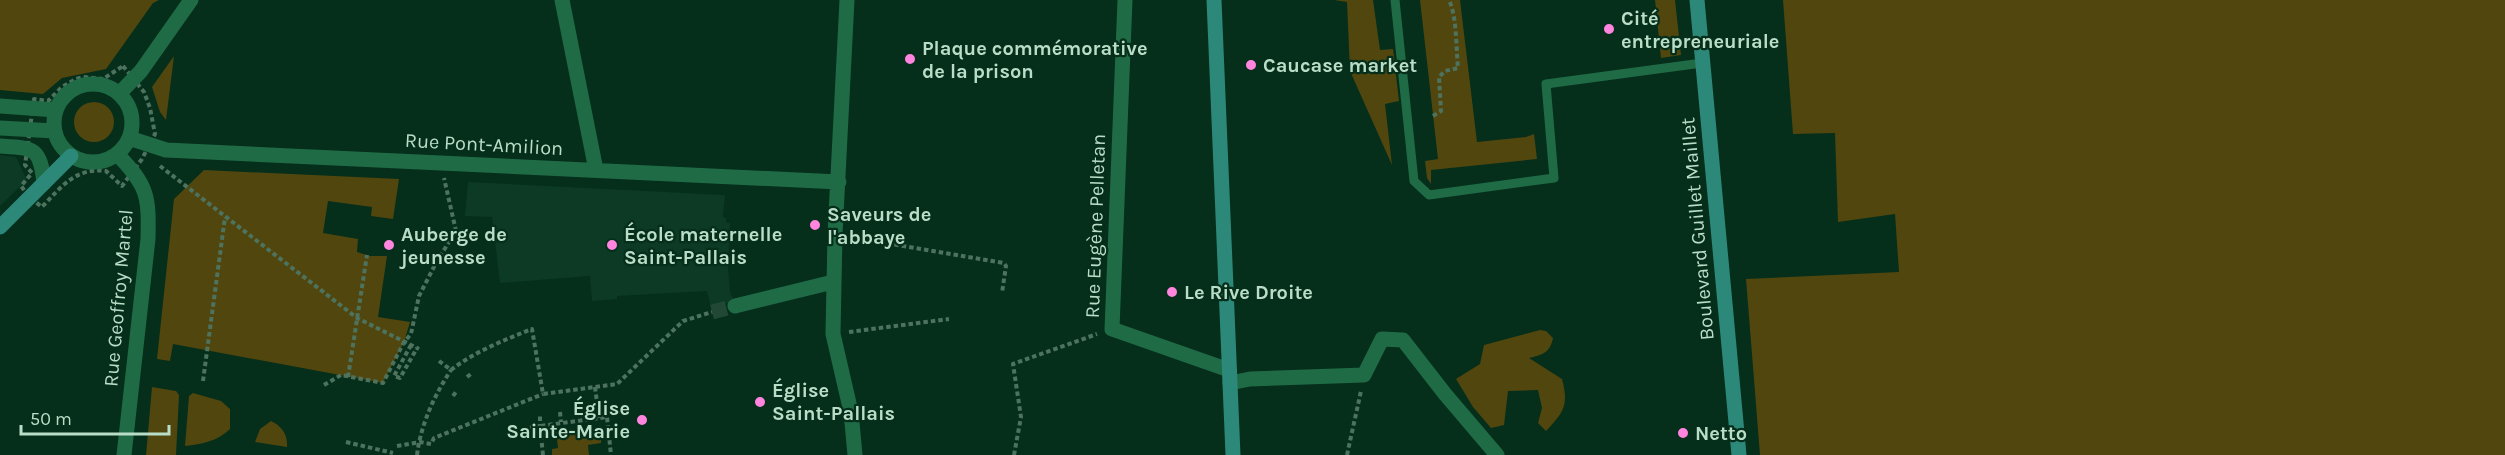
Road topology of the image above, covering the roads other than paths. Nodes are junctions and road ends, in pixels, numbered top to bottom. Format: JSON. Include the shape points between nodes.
{"nodes":[{"id":1,"x":191,"y":0,"type":"edge"},
{"id":2,"x":562,"y":0,"type":"edge"},
{"id":3,"x":847,"y":0,"type":"edge"},
{"id":4,"x":1125,"y":0,"type":"edge"},
{"id":5,"x":1214,"y":0,"type":"edge"},
{"id":6,"x":1395,"y":0,"type":"edge"},
{"id":7,"x":1696,"y":0,"type":"edge"},
{"id":8,"x":1702,"y":63,"type":"junction"},
{"id":9,"x":119,"y":94,"type":"junction"},
{"id":10,"x":0,"y":106,"type":"edge"},
{"id":11,"x":56,"y":110,"type":"junction"},
{"id":12,"x":0,"y":128,"type":"edge"},
{"id":13,"x":55,"y":131,"type":"junction"},
{"id":14,"x":129,"y":138,"type":"junction"},
{"id":15,"x":0,"y":146,"type":"edge"},
{"id":16,"x":117,"y":154,"type":"junction"},
{"id":17,"x":71,"y":156,"type":"junction"},
{"id":18,"x":142,"y":159,"type":"junction"},
{"id":19,"x":596,"y":170,"type":"junction"},
{"id":20,"x":839,"y":182,"type":"junction"},
{"id":21,"x":44,"y":183,"type":"junction"},
{"id":22,"x":0,"y":227,"type":"edge"},
{"id":23,"x":833,"y":282,"type":"junction"},
{"id":24,"x":735,"y":306,"type":"tunnel mouth"},
{"id":25,"x":1229,"y":377,"type":"junction"},
{"id":26,"x":124,"y":455,"type":"edge"},
{"id":27,"x":855,"y":455,"type":"edge"},
{"id":28,"x":1233,"y":455,"type":"edge"},
{"id":29,"x":1497,"y":455,"type":"edge"},
{"id":30,"x":1739,"y":455,"type":"edge"}],
"edges":[{"from":1,"to":9,"type":"street","via":[[153,56]]},
{"from":2,"to":19,"type":"street"},
{"from":3,"to":20,"type":"street"},
{"from":4,"to":25,"type":"street","name":"Rue Eugène Pelletan","via":[[1112,329]]},
{"from":5,"to":25,"type":"street"},
{"from":6,"to":8,"type":"lane","via":[[1414,181],[1429,195],[1554,178],[1546,84]]},
{"from":7,"to":8,"type":"street","name":"Boulevard Guillet Maillet"},
{"from":8,"to":30,"type":"street","name":"Boulevard Guillet Maillet"},
{"from":9,"to":11,"type":"street","via":[[108,87],[83,85],[71,90]]},
{"from":9,"to":14,"type":"street","via":[[131,114]]},
{"from":10,"to":11,"type":"street"},
{"from":11,"to":13,"type":"street"},
{"from":12,"to":13,"type":"street"},
{"from":13,"to":17,"type":"street"},
{"from":14,"to":16,"type":"street"},
{"from":14,"to":18,"type":"street","name":"Rue Pont-Amilion"},
{"from":15,"to":21,"type":"street","via":[[36,152]]},
{"from":16,"to":17,"type":"street","via":[[99,162]]},
{"from":16,"to":18,"type":"street","name":"Rue Geoffroy Martel"},
{"from":17,"to":21,"type":"street"},
{"from":18,"to":19,"type":"street","name":"Rue Pont-Amilion","via":[[166,150]]},
{"from":18,"to":26,"type":"street","name":"Rue Geoffroy Martel","via":[[149,210],[148,239]]},
{"from":19,"to":20,"type":"street","name":"Rue Pont-Amilion"},
{"from":20,"to":23,"type":"street"},
{"from":21,"to":22,"type":"street"},
{"from":23,"to":24,"type":"street"},
{"from":23,"to":27,"type":"street","via":[[833,334],[851,412]]},
{"from":25,"to":28,"type":"street"},
{"from":25,"to":29,"type":"street","via":[[1365,375],[1382,339],[1403,340]]}]}
